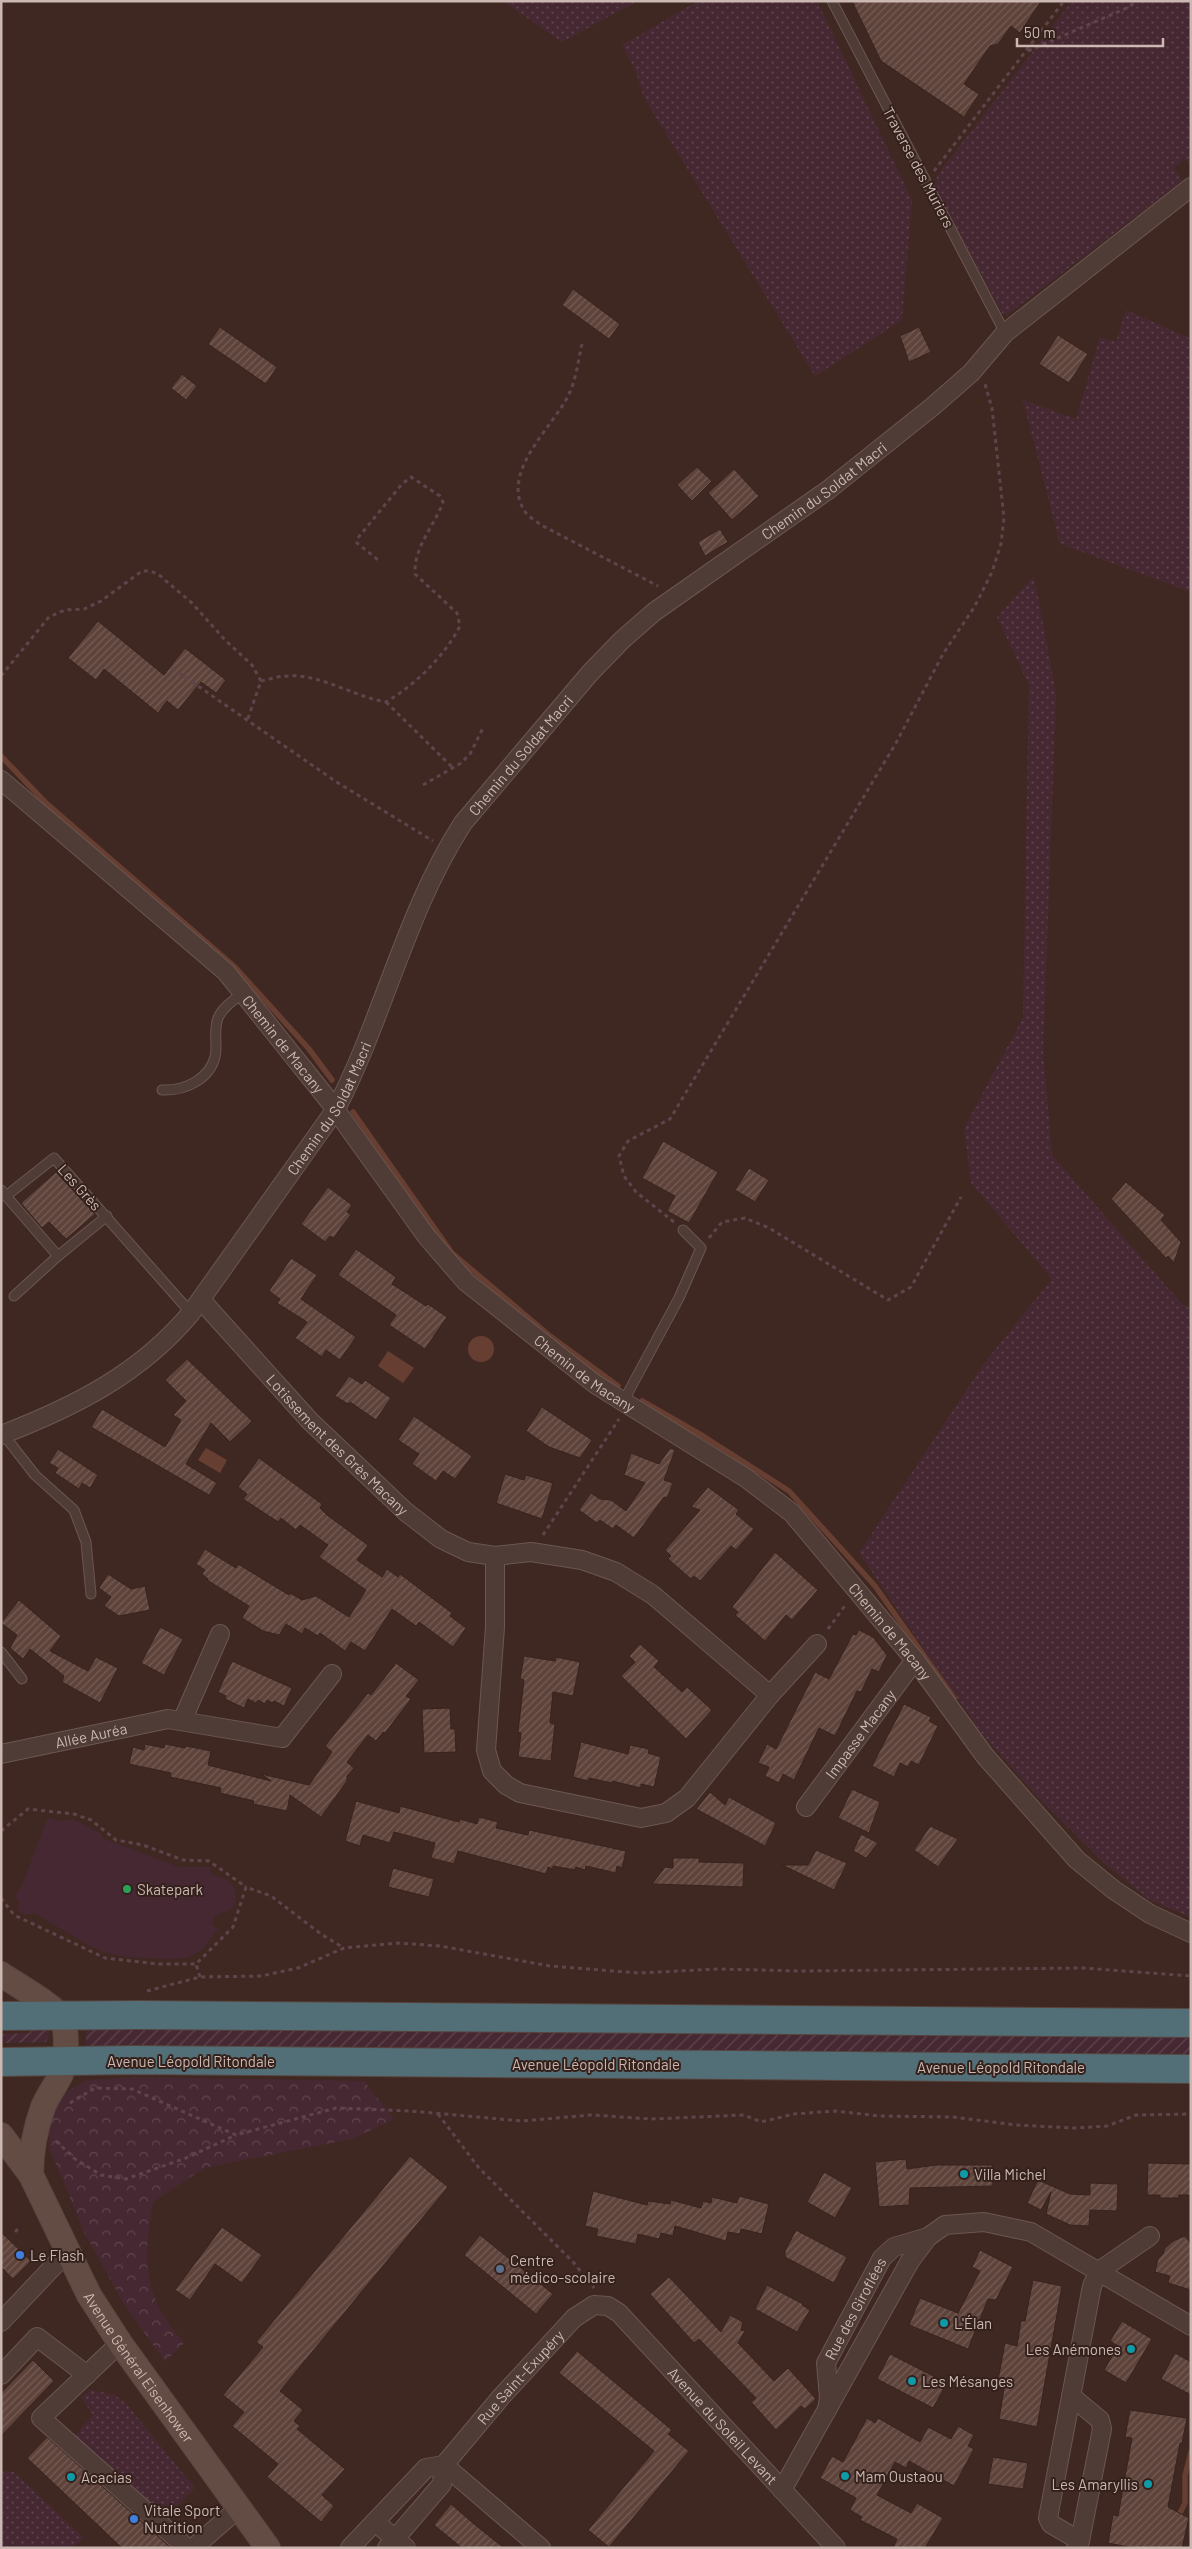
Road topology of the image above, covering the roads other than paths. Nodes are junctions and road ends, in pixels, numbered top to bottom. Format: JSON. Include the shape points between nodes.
{"nodes":[{"id":1,"x":832,"y":1,"type":"edge"},
{"id":2,"x":1191,"y":187,"type":"edge"},
{"id":3,"x":1005,"y":332,"type":"junction"},
{"id":4,"x":4,"y":787,"type":"edge"},
{"id":5,"x":243,"y":993,"type":"junction"},
{"id":6,"x":162,"y":1090,"type":"dead end"},
{"id":7,"x":336,"y":1109,"type":"junction"},
{"id":8,"x":3,"y":1193,"type":"edge"},
{"id":9,"x":107,"y":1216,"type":"junction"},
{"id":10,"x":683,"y":1230,"type":"road end"},
{"id":11,"x":58,"y":1256,"type":"junction"},
{"id":12,"x":14,"y":1296,"type":"dead end"},
{"id":13,"x":196,"y":1307,"type":"junction"},
{"id":14,"x":625,"y":1403,"type":"junction"},
{"id":15,"x":2,"y":1435,"type":"edge"},
{"id":16,"x":495,"y":1556,"type":"junction"},
{"id":17,"x":91,"y":1594,"type":"dead end"},
{"id":18,"x":220,"y":1634,"type":"dead end"},
{"id":19,"x":817,"y":1644,"type":"road end"},
{"id":20,"x":1,"y":1652,"type":"edge"},
{"id":21,"x":915,"y":1660,"type":"junction"},
{"id":22,"x":332,"y":1674,"type":"dead end"},
{"id":23,"x":22,"y":1679,"type":"dead end"},
{"id":24,"x":770,"y":1695,"type":"junction"},
{"id":25,"x":182,"y":1721,"type":"junction"},
{"id":26,"x":1,"y":1754,"type":"edge"},
{"id":27,"x":806,"y":1807,"type":"dead end"},
{"id":28,"x":1191,"y":1933,"type":"edge"},
{"id":29,"x":1,"y":1974,"type":"edge"},
{"id":30,"x":1,"y":2016,"type":"edge"},
{"id":31,"x":60,"y":2016,"type":"junction"},
{"id":32,"x":1191,"y":2023,"type":"edge"},
{"id":33,"x":64,"y":2061,"type":"junction"},
{"id":34,"x":1,"y":2062,"type":"edge"},
{"id":35,"x":1191,"y":2069,"type":"edge"},
{"id":36,"x":1,"y":2135,"type":"edge"},
{"id":37,"x":31,"y":2175,"type":"junction"},
{"id":38,"x":1150,"y":2236,"type":"dead end"},
{"id":39,"x":928,"y":2237,"type":"junction"},
{"id":40,"x":66,"y":2252,"type":"junction"},
{"id":41,"x":1098,"y":2271,"type":"junction"},
{"id":42,"x":608,"y":2306,"type":"joint"},
{"id":43,"x":1,"y":2322,"type":"edge"},
{"id":44,"x":1191,"y":2326,"type":"edge"},
{"id":45,"x":120,"y":2343,"type":"junction"},
{"id":46,"x":86,"y":2374,"type":"junction"},
{"id":47,"x":1,"y":2376,"type":"edge"},
{"id":48,"x":1071,"y":2396,"type":"junction"},
{"id":49,"x":827,"y":2410,"type":"junction"},
{"id":50,"x":444,"y":2465,"type":"junction"},
{"id":51,"x":782,"y":2490,"type":"junction"},
{"id":52,"x":239,"y":2508,"type":"junction"},
{"id":53,"x":375,"y":2522,"type":"junction"},
{"id":54,"x":1078,"y":2544,"type":"edge"},
{"id":55,"x":396,"y":2545,"type":"edge"},
{"id":56,"x":186,"y":2548,"type":"edge"},
{"id":57,"x":193,"y":2548,"type":"edge"},
{"id":58,"x":268,"y":2548,"type":"edge"},
{"id":59,"x":350,"y":2548,"type":"edge"},
{"id":60,"x":541,"y":2548,"type":"edge"},
{"id":61,"x":836,"y":2548,"type":"edge"}],
"edges":[{"from":1,"to":3,"type":"lane","name":"Traverse des Muriers"},
{"from":2,"to":3,"type":"street","name":"Chemin du Soldat Macri"},
{"from":3,"to":7,"type":"street","name":"Chemin du Soldat Macri","via":[[979,364],[932,407],[828,490],[654,612],[590,673],[463,823],[446,850],[428,884],[355,1072]]},
{"from":4,"to":5,"type":"street","name":"Chemin de Macany","via":[[226,972]]},
{"from":5,"to":6,"type":"lane","via":[[218,1018],[215,1057],[207,1072],[195,1083],[173,1091]]},
{"from":5,"to":7,"type":"street","name":"Chemin de Macany"},
{"from":7,"to":13,"type":"street","name":"Chemin du Soldat Macri"},
{"from":7,"to":14,"type":"street","name":"Chemin de Macany","via":[[428,1237],[466,1282],[595,1384]]},
{"from":8,"to":9,"type":"lane","name":"Les Grès","via":[[54,1158]]},
{"from":8,"to":11,"type":"lane","name":"Les Grès"},
{"from":9,"to":11,"type":"lane","name":"Les Grès"},
{"from":9,"to":13,"type":"lane","name":"Les Grès"},
{"from":10,"to":14,"type":"lane","via":[[701,1248]]},
{"from":11,"to":12,"type":"lane","name":"Les Grès"},
{"from":13,"to":15,"type":"street","name":"Chemin du Soldat Macri","via":[[170,1339],[100,1391]]},
{"from":13,"to":16,"type":"street","name":"Lotissement des Grès Macany","via":[[406,1512],[441,1539],[468,1552]]},
{"from":14,"to":21,"type":"street","name":"Chemin de Macany","via":[[746,1478],[792,1513]]},
{"from":15,"to":17,"type":"lane","via":[[35,1475],[74,1510],[86,1542]]},
{"from":16,"to":24,"type":"street","name":"Lotissement des Grès Macany","via":[[531,1552],[582,1560],[616,1572],[653,1594]]},
{"from":16,"to":24,"type":"street","via":[[495,1626],[486,1750],[492,1771],[520,1793],[641,1818],[666,1813],[687,1798]]},
{"from":18,"to":25,"type":"street"},
{"from":19,"to":24,"type":"street"},
{"from":20,"to":23,"type":"lane"},
{"from":21,"to":27,"type":"street","name":"Impasse Macany"},
{"from":21,"to":28,"type":"street","name":"Chemin de Macany","via":[[985,1756],[1077,1860],[1150,1914]]},
{"from":22,"to":25,"type":"street","name":"Allée Auréa","via":[[282,1738]]},
{"from":25,"to":26,"type":"street","name":"Allée Auréa","via":[[168,1719]]},
{"from":29,"to":31,"type":"street"},
{"from":30,"to":31,"type":"highway"},
{"from":31,"to":32,"type":"highway"},
{"from":31,"to":33,"type":"street","via":[[65,2026]]},
{"from":33,"to":34,"type":"highway","name":"Avenue Léopold Ritondale"},
{"from":33,"to":35,"type":"highway","name":"Avenue Léopold Ritondale"},
{"from":33,"to":37,"type":"street","via":[[62,2073],[48,2095],[37,2126]]},
{"from":36,"to":37,"type":"street","name":"Avenue Général Eisenhower"},
{"from":37,"to":40,"type":"street","name":"Avenue Général Eisenhower"},
{"from":38,"to":41,"type":"street"},
{"from":39,"to":41,"type":"street","name":"Rue des Giroflées","via":[[945,2225],[984,2222],[1030,2232]]},
{"from":39,"to":49,"type":"street","name":"Rue des Giroflées","via":[[910,2261]]},
{"from":39,"to":49,"type":"street","name":"Rue des Giroflées","via":[[894,2247],[882,2258],[826,2363]]},
{"from":40,"to":43,"type":"street"},
{"from":40,"to":45,"type":"street","name":"Avenue Général Eisenhower","via":[[88,2295]]},
{"from":41,"to":44,"type":"street","name":"Rue des Giroflées"},
{"from":41,"to":48,"type":"street","via":[[1092,2286]]},
{"from":42,"to":50,"type":"street","name":"Rue Saint-Exupéry","via":[[594,2305],[574,2318]]},
{"from":42,"to":51,"type":"street","name":"Avenue du Soleil Levant","via":[[619,2312]]},
{"from":45,"to":46,"type":"street"},
{"from":45,"to":52,"type":"street","name":"Avenue Général Eisenhower"},
{"from":46,"to":47,"type":"street","via":[[37,2337]]},
{"from":46,"to":56,"type":"street","via":[[41,2418]]},
{"from":48,"to":54,"type":"street","via":[[1100,2420],[1102,2429]]},
{"from":48,"to":54,"type":"street","via":[[1048,2518],[1051,2524]]},
{"from":49,"to":51,"type":"street","name":"Rue des Giroflées"},
{"from":50,"to":53,"type":"street","via":[[426,2468]]},
{"from":50,"to":55,"type":"street","name":"Rue Saint-Exupéry","via":[[442,2484]]},
{"from":50,"to":60,"type":"street"},
{"from":51,"to":61,"type":"street","name":"Avenue du Soleil Levant"},
{"from":52,"to":57,"type":"street"},
{"from":52,"to":58,"type":"street","name":"Avenue Général Eisenhower"},
{"from":53,"to":55,"type":"street"},
{"from":53,"to":59,"type":"street"}]}
